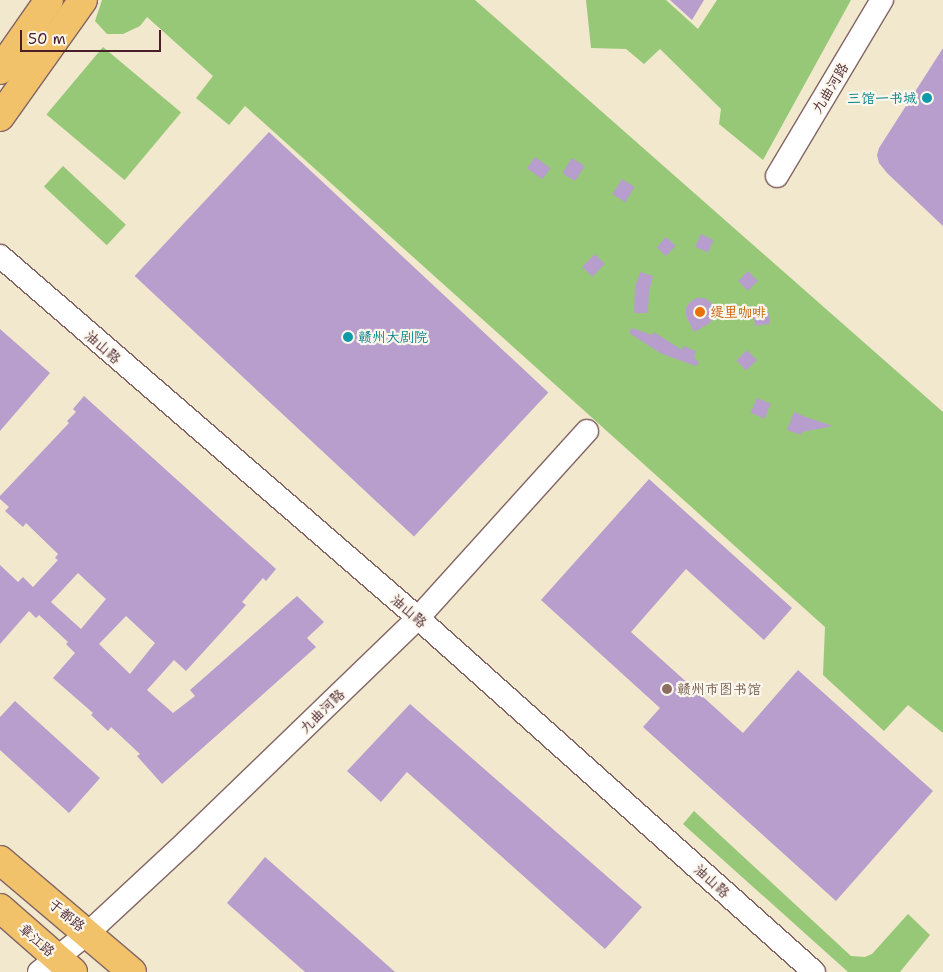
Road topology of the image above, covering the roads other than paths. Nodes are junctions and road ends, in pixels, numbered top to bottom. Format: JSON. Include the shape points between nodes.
{"nodes":[{"id":1,"x":50,"y":0,"type":"edge"},
{"id":2,"x":83,"y":0,"type":"edge"},
{"id":3,"x":882,"y":0,"type":"edge"},
{"id":4,"x":0,"y":70,"type":"edge"},
{"id":5,"x":0,"y":117,"type":"edge"},
{"id":6,"x":777,"y":176,"type":"dead end"},
{"id":7,"x":0,"y":256,"type":"edge"},
{"id":8,"x":587,"y":431,"type":"dead end"},
{"id":9,"x":418,"y":618,"type":"junction"},
{"id":10,"x":0,"y":860,"type":"edge"},
{"id":11,"x":0,"y":908,"type":"edge"},
{"id":12,"x":88,"y":932,"type":"junction"},
{"id":13,"x":57,"y":968,"type":"edge"},
{"id":14,"x":132,"y":972,"type":"edge"},
{"id":15,"x":814,"y":972,"type":"edge"}],
"edges":[{"from":1,"to":4,"type":"main road"},
{"from":2,"to":5,"type":"main road"},
{"from":3,"to":6,"type":"street","name":"九曲河路"},
{"from":7,"to":9,"type":"street","name":"油山路"},
{"from":8,"to":9,"type":"street","name":"九曲河路"},
{"from":9,"to":12,"type":"street","name":"九曲河路"},
{"from":9,"to":15,"type":"street","name":"油山路"},
{"from":10,"to":12,"type":"main road","name":"于都路"},
{"from":11,"to":13,"type":"main road","name":"章江路"},
{"from":12,"to":13,"type":"street","name":"九曲河路"},
{"from":12,"to":14,"type":"main road","name":"于都路"}]}
